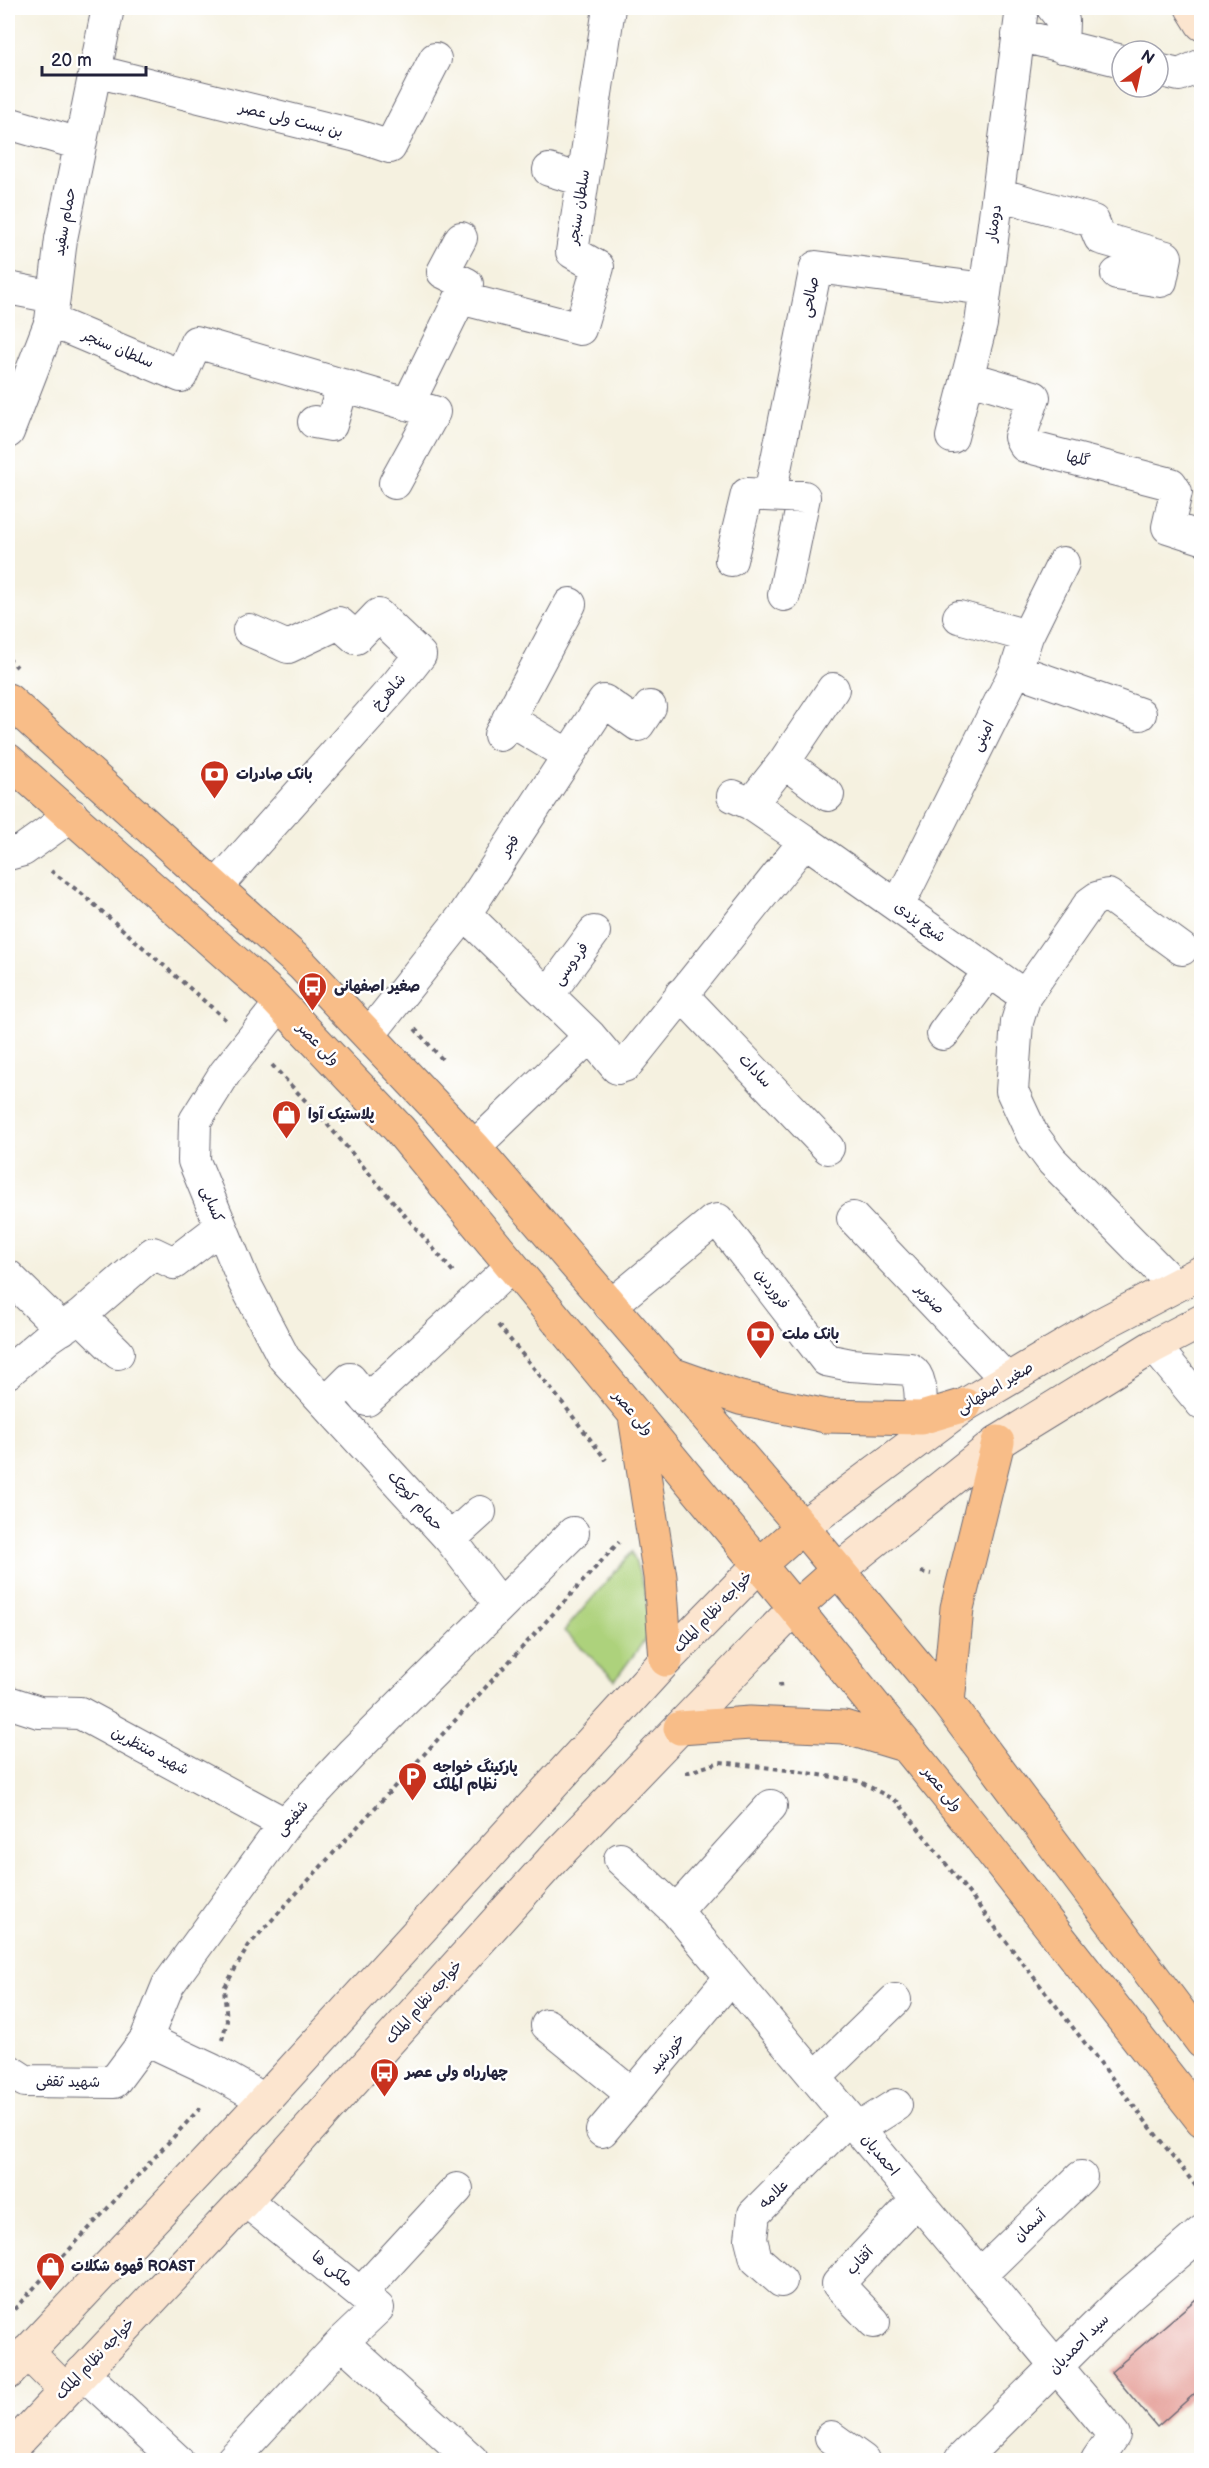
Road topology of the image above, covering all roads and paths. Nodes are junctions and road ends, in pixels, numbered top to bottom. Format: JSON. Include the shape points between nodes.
{"nodes":[{"id":1,"x":108,"y":8,"type":"edge"},
{"id":2,"x":609,"y":8,"type":"edge"},
{"id":3,"x":1053,"y":8,"type":"edge"},
{"id":4,"x":1192,"y":8,"type":"edge"},
{"id":5,"x":1020,"y":21,"type":"edge"},
{"id":6,"x":1202,"y":24,"type":"edge"},
{"id":7,"x":1062,"y":47,"type":"junction"},
{"id":8,"x":1110,"y":58,"type":"edge"},
{"id":9,"x":435,"y":59,"type":"dead end"},
{"id":10,"x":1202,"y":65,"type":"edge"},
{"id":11,"x":95,"y":71,"type":"junction"},
{"id":12,"x":1170,"y":73,"type":"edge"},
{"id":13,"x":8,"y":123,"type":"edge"},
{"id":14,"x":80,"y":144,"type":"junction"},
{"id":15,"x":549,"y":170,"type":"dead end"},
{"id":16,"x":583,"y":180,"type":"junction"},
{"id":17,"x":998,"y":194,"type":"junction"},
{"id":18,"x":461,"y":238,"type":"dead end"},
{"id":19,"x":1116,"y":274,"type":"dead end"},
{"id":20,"x":8,"y":288,"type":"edge"},
{"id":21,"x":985,"y":288,"type":"junction"},
{"id":22,"x":460,"y":298,"type":"junction"},
{"id":23,"x":52,"y":309,"type":"junction"},
{"id":24,"x":967,"y":377,"type":"junction"},
{"id":25,"x":343,"y":385,"type":"junction"},
{"id":26,"x":408,"y":404,"type":"junction"},
{"id":27,"x":314,"y":422,"type":"dead end"},
{"id":28,"x":8,"y":432,"type":"edge"},
{"id":29,"x":952,"y":436,"type":"dead end"},
{"id":30,"x":395,"y":483,"type":"dead end"},
{"id":31,"x":770,"y":494,"type":"junction"},
{"id":32,"x":1202,"y":538,"type":"edge"},
{"id":33,"x":731,"y":561,"type":"dead end"},
{"id":34,"x":1063,"y":563,"type":"dead end"},
{"id":35,"x":784,"y":595,"type":"dead end"},
{"id":36,"x":570,"y":604,"type":"dead end"},
{"id":37,"x":959,"y":616,"type":"dead end"},
{"id":38,"x":249,"y":630,"type":"dead end"},
{"id":39,"x":1027,"y":636,"type":"junction"},
{"id":40,"x":1016,"y":670,"type":"junction"},
{"id":41,"x":832,"y":689,"type":"dead end"},
{"id":42,"x":8,"y":700,"type":"edge"},
{"id":43,"x":650,"y":707,"type":"dead end"},
{"id":44,"x":1140,"y":714,"type":"dead end"},
{"id":45,"x":568,"y":755,"type":"junction"},
{"id":46,"x":8,"y":760,"type":"edge"},
{"id":47,"x":784,"y":762,"type":"junction"},
{"id":48,"x":828,"y":795,"type":"dead end"},
{"id":49,"x":72,"y":815,"type":"junction"},
{"id":50,"x":805,"y":841,"type":"junction"},
{"id":51,"x":15,"y":852,"type":"edge"},
{"id":52,"x":216,"y":887,"type":"junction"},
{"id":53,"x":898,"y":906,"type":"junction"},
{"id":54,"x":465,"y":914,"type":"junction"},
{"id":55,"x":594,"y":932,"type":"dead end"},
{"id":56,"x":1182,"y":949,"type":"dead end"},
{"id":57,"x":989,"y":972,"type":"junction"},
{"id":58,"x":681,"y":994,"type":"junction"},
{"id":59,"x":548,"y":995,"type":"junction"},
{"id":60,"x":1025,"y":996,"type":"junction"},
{"id":61,"x":280,"y":1004,"type":"junction"},
{"id":62,"x":943,"y":1034,"type":"dead end"},
{"id":63,"x":369,"y":1035,"type":"junction"},
{"id":64,"x":590,"y":1036,"type":"junction"},
{"id":65,"x":250,"y":1041,"type":"junction"},
{"id":66,"x":474,"y":1147,"type":"junction"},
{"id":67,"x":828,"y":1148,"type":"dead end"},
{"id":68,"x":853,"y":1218,"type":"dead end"},
{"id":69,"x":221,"y":1227,"type":"junction"},
{"id":70,"x":512,"y":1266,"type":"junction"},
{"id":71,"x":8,"y":1276,"type":"edge"},
{"id":72,"x":1188,"y":1278,"type":"edge"},
{"id":73,"x":476,"y":1299,"type":"junction"},
{"id":74,"x":610,"y":1306,"type":"junction"},
{"id":75,"x":1202,"y":1321,"type":"edge"},
{"id":76,"x":71,"y":1322,"type":"junction"},
{"id":77,"x":1154,"y":1346,"type":"junction"},
{"id":78,"x":118,"y":1353,"type":"dead end"},
{"id":79,"x":8,"y":1372,"type":"edge"},
{"id":80,"x":668,"y":1372,"type":"junction"},
{"id":81,"x":1007,"y":1380,"type":"junction"},
{"id":82,"x":326,"y":1403,"type":"junction"},
{"id":83,"x":1202,"y":1404,"type":"edge"},
{"id":84,"x":965,"y":1405,"type":"junction"},
{"id":85,"x":635,"y":1416,"type":"junction"},
{"id":86,"x":921,"y":1418,"type":"junction"},
{"id":87,"x":998,"y":1442,"type":"junction"},
{"id":88,"x":608,"y":1469,"type":"dead end"},
{"id":89,"x":480,"y":1512,"type":"dead end"},
{"id":90,"x":802,"y":1527,"type":"junction"},
{"id":91,"x":573,"y":1533,"type":"dead end"},
{"id":92,"x":626,"y":1535,"type":"dead end"},
{"id":93,"x":450,"y":1539,"type":"junction"},
{"id":94,"x":759,"y":1565,"type":"junction"},
{"id":95,"x":838,"y":1570,"type":"junction"},
{"id":96,"x":500,"y":1604,"type":"junction"},
{"id":97,"x":795,"y":1608,"type":"junction"},
{"id":98,"x":666,"y":1660,"type":"junction"},
{"id":99,"x":8,"y":1702,"type":"edge"},
{"id":100,"x":948,"y":1704,"type":"junction"},
{"id":101,"x":680,"y":1728,"type":"junction"},
{"id":102,"x":907,"y":1746,"type":"junction"},
{"id":103,"x":771,"y":1806,"type":"dead end"},
{"id":104,"x":285,"y":1824,"type":"junction"},
{"id":105,"x":620,"y":1859,"type":"dead end"},
{"id":106,"x":676,"y":1911,"type":"junction"},
{"id":107,"x":731,"y":1977,"type":"junction"},
{"id":108,"x":895,"y":2000,"type":"dead end"},
{"id":109,"x":547,"y":2025,"type":"dead end"},
{"id":110,"x":146,"y":2039,"type":"junction"},
{"id":111,"x":1202,"y":2042,"type":"edge"},
{"id":112,"x":8,"y":2070,"type":"edge"},
{"id":113,"x":212,"y":2070,"type":"junction"},
{"id":114,"x":815,"y":2078,"type":"junction"},
{"id":115,"x":633,"y":2095,"type":"junction"},
{"id":116,"x":265,"y":2100,"type":"junction"},
{"id":117,"x":896,"y":2104,"type":"dead end"},
{"id":118,"x":1202,"y":2120,"type":"edge"},
{"id":119,"x":854,"y":2124,"type":"junction"},
{"id":120,"x":602,"y":2132,"type":"dead end"},
{"id":121,"x":1081,"y":2178,"type":"dead end"},
{"id":122,"x":457,"y":2189,"type":"dead end"},
{"id":123,"x":245,"y":2200,"type":"junction"},
{"id":124,"x":917,"y":2200,"type":"junction"},
{"id":125,"x":1202,"y":2232,"type":"edge"},
{"id":126,"x":980,"y":2275,"type":"junction"},
{"id":127,"x":781,"y":2281,"type":"dead end"},
{"id":128,"x":362,"y":2292,"type":"junction"},
{"id":129,"x":8,"y":2316,"type":"edge"},
{"id":130,"x":874,"y":2322,"type":"dead end"},
{"id":131,"x":342,"y":2342,"type":"junction"},
{"id":132,"x":17,"y":2362,"type":"edge"},
{"id":133,"x":1056,"y":2366,"type":"junction"},
{"id":134,"x":74,"y":2381,"type":"junction"},
{"id":135,"x":831,"y":2438,"type":"dead end"},
{"id":136,"x":8,"y":2452,"type":"edge"},
{"id":137,"x":249,"y":2455,"type":"edge"},
{"id":138,"x":177,"y":2460,"type":"edge"},
{"id":139,"x":472,"y":2460,"type":"edge"},
{"id":140,"x":863,"y":2460,"type":"edge"},
{"id":141,"x":961,"y":2460,"type":"edge"},
{"id":142,"x":1097,"y":2460,"type":"edge"}],
"edges":[{"from":1,"to":11,"type":"street","name":"حمام سفید"},
{"from":2,"to":16,"type":"street","name":"سلطان سنجر"},
{"from":3,"to":7,"type":"street","via":[[1064,21]]},
{"from":4,"to":6,"type":"main road"},
{"from":5,"to":7,"type":"street"},
{"from":5,"to":17,"type":"street","name":"دومنار"},
{"from":7,"to":8,"type":"street"},
{"from":9,"to":11,"type":"street","name":"بن بست ولی عصر","via":[[390,147]]},
{"from":10,"to":12,"type":"street","via":[[1179,75]]},
{"from":11,"to":14,"type":"street","name":"حمام سفید"},
{"from":13,"to":14,"type":"street"},
{"from":14,"to":23,"type":"street","name":"حمام سفید"},
{"from":15,"to":16,"type":"street"},
{"from":16,"to":22,"type":"street","name":"سلطان سنجر","via":[[572,252],[598,267],[580,329]]},
{"from":17,"to":19,"type":"street","via":[[1093,221],[1100,238],[1166,257],[1161,281]]},
{"from":17,"to":21,"type":"street","name":"دومنار"},
{"from":18,"to":22,"type":"street","via":[[443,272],[467,284]]},
{"from":20,"to":23,"type":"street"},
{"from":21,"to":24,"type":"street","name":"دومنار","via":[[981,324]]},
{"from":21,"to":31,"type":"street","name":"صالحی","via":[[816,267]]},
{"from":22,"to":26,"type":"street"},
{"from":23,"to":25,"type":"street","name":"سلطان سنجر","via":[[181,376],[196,342]]},
{"from":23,"to":28,"type":"street","name":"حمام سفید"},
{"from":24,"to":29,"type":"street","name":"دومنار"},
{"from":24,"to":32,"type":"street","name":"گلها","via":[[1034,397],[1020,437],[1025,446],[1171,484],[1176,492],[1168,527]]},
{"from":25,"to":26,"type":"street","name":"سلطان سنجر"},
{"from":25,"to":27,"type":"street","via":[[331,425]]},
{"from":26,"to":30,"type":"street","name":"سلطان سنجر","via":[[434,412]]},
{"from":31,"to":33,"type":"street","via":[[747,494]]},
{"from":31,"to":35,"type":"street","via":[[804,497]]},
{"from":34,"to":39,"type":"street","name":"امینی"},
{"from":36,"to":45,"type":"street","via":[[504,727]]},
{"from":37,"to":39,"type":"street"},
{"from":38,"to":52,"type":"street","name":"شاهرخ","via":[[288,647],[339,623],[356,638],[378,615],[420,655]]},
{"from":39,"to":40,"type":"street","name":"امینی"},
{"from":40,"to":44,"type":"street"},
{"from":40,"to":53,"type":"street","name":"امینی"},
{"from":41,"to":47,"type":"street"},
{"from":42,"to":52,"type":"main road"},
{"from":43,"to":45,"type":"street","name":"فجر","via":[[638,725],[604,700]]},
{"from":45,"to":54,"type":"street","name":"فجر"},
{"from":46,"to":49,"type":"main road","name":"ولی عصر"},
{"from":47,"to":48,"type":"street"},
{"from":47,"to":50,"type":"street","name":"شیخ یزدی","via":[[742,800]]},
{"from":49,"to":51,"type":"street"},
{"from":49,"to":61,"type":"main road","name":"ولی عصر"},
{"from":50,"to":53,"type":"street","name":"شیخ یزدی"},
{"from":50,"to":58,"type":"street"},
{"from":51,"to":65,"type":"path","via":[[81,893]]},
{"from":52,"to":63,"type":"main road","via":[[302,965]]},
{"from":53,"to":57,"type":"street","name":"شیخ یزدی"},
{"from":54,"to":59,"type":"street"},
{"from":54,"to":63,"type":"street","name":"فجر"},
{"from":55,"to":59,"type":"street","name":"فردوسی"},
{"from":56,"to":60,"type":"street","via":[[1108,895],[1097,898]]},
{"from":57,"to":60,"type":"street","name":"شیخ یزدی"},
{"from":57,"to":62,"type":"street"},
{"from":58,"to":64,"type":"street","via":[[626,1065],[617,1068]]},
{"from":58,"to":67,"type":"street","name":"سادات"},
{"from":59,"to":64,"type":"street"},
{"from":60,"to":72,"type":"street","via":[[1017,1022],[1012,1091],[1032,1134],[1052,1161]]},
{"from":61,"to":65,"type":"street","name":"کسایی"},
{"from":61,"to":70,"type":"main road","name":"ولی عصر","via":[[399,1130]]},
{"from":63,"to":66,"type":"main road"},
{"from":64,"to":66,"type":"street"},
{"from":65,"to":69,"type":"street","name":"کسایی","via":[[195,1121],[194,1161]]},
{"from":65,"to":73,"type":"path","via":[[327,1124]]},
{"from":66,"to":74,"type":"main road"},
{"from":68,"to":81,"type":"street","name":"صنوبر"},
{"from":69,"to":76,"type":"street","via":[[174,1263],[153,1253]]},
{"from":69,"to":82,"type":"street","name":"کسایی","via":[[244,1282],[284,1358]]},
{"from":70,"to":73,"type":"street"},
{"from":70,"to":85,"type":"main road","name":"ولی عصر"},
{"from":71,"to":76,"type":"street"},
{"from":72,"to":81,"type":"main road","name":"صغیر اصفهانی"},
{"from":73,"to":82,"type":"street","via":[[367,1400],[350,1379]]},
{"from":73,"to":88,"type":"path","via":[[561,1401],[605,1459]]},
{"from":74,"to":80,"type":"main road"},
{"from":74,"to":86,"type":"street","name":"فروردین","via":[[718,1220],[826,1360],[910,1368],[916,1372]]},
{"from":75,"to":77,"type":"main road"},
{"from":76,"to":78,"type":"street"},
{"from":76,"to":79,"type":"street"},
{"from":77,"to":83,"type":"street"},
{"from":77,"to":87,"type":"main road"},
{"from":80,"to":86,"type":"main road","via":[[740,1398],[825,1416]]},
{"from":80,"to":90,"type":"main road"},
{"from":81,"to":84,"type":"main road","name":"صغیر اصفهانی"},
{"from":82,"to":93,"type":"street","name":"حمام کوچک"},
{"from":84,"to":86,"type":"main road"},
{"from":84,"to":90,"type":"main road","name":"صغیر اصفهانی"},
{"from":85,"to":94,"type":"main road","name":"ولی عصر"},
{"from":85,"to":98,"type":"main road","via":[[660,1577]]},
{"from":87,"to":95,"type":"main road"},
{"from":87,"to":100,"type":"main road","via":[[957,1608]]},
{"from":89,"to":93,"type":"street"},
{"from":90,"to":94,"type":"main road"},
{"from":90,"to":95,"type":"main road"},
{"from":91,"to":96,"type":"street","name":"شفیعی"},
{"from":92,"to":113,"type":"path","via":[[249,1945],[224,1988],[227,2021]]},
{"from":93,"to":96,"type":"street","name":"حمام کوچک"},
{"from":94,"to":97,"type":"main road","name":"ولی عصر"},
{"from":94,"to":98,"type":"main road","name":"خواجه نظام الملک"},
{"from":95,"to":97,"type":"main road"},
{"from":95,"to":100,"type":"main road"},
{"from":96,"to":104,"type":"street","name":"شفیعی"},
{"from":97,"to":101,"type":"main road","name":"خواجه نظام الملک"},
{"from":97,"to":102,"type":"main road","name":"ولی عصر"},
{"from":98,"to":116,"type":"main road","name":"خواجه نظام الملک"},
{"from":99,"to":104,"type":"street","name":"شهید منتظرین","via":[[39,1712],[80,1713]]},
{"from":100,"to":111,"type":"main road"},
{"from":101,"to":102,"type":"main road","via":[[750,1724],[844,1727]]},
{"from":101,"to":123,"type":"main road","name":"خواجه نظام الملک","via":[[554,1858]]},
{"from":102,"to":118,"type":"main road","name":"ولی عصر"},
{"from":103,"to":106,"type":"street"},
{"from":104,"to":110,"type":"street","name":"شفیعی","via":[[168,1985]]},
{"from":105,"to":106,"type":"street","name":"احمدیان"},
{"from":106,"to":107,"type":"street","name":"احمدیان"},
{"from":107,"to":114,"type":"street","name":"احمدیان"},
{"from":107,"to":115,"type":"street","name":"خورشید"},
{"from":108,"to":114,"type":"street"},
{"from":109,"to":115,"type":"street"},
{"from":110,"to":112,"type":"street","name":"شهید ثقفی","via":[[114,2082],[25,2081]]},
{"from":110,"to":113,"type":"street"},
{"from":113,"to":116,"type":"street"},
{"from":113,"to":129,"type":"path","via":[[202,2108]]},
{"from":114,"to":119,"type":"street","name":"احمدیان"},
{"from":115,"to":120,"type":"street","name":"خورشید"},
{"from":116,"to":132,"type":"main road","name":"خواجه نظام الملک"},
{"from":117,"to":119,"type":"street","name":"علامه"},
{"from":119,"to":124,"type":"street","name":"احمدیان"},
{"from":119,"to":127,"type":"street","name":"علامه","via":[[754,2214],[751,2239],[756,2259]]},
{"from":121,"to":126,"type":"street","name":"آسمان"},
{"from":122,"to":128,"type":"street"},
{"from":123,"to":128,"type":"street","name":"ملکی ها"},
{"from":123,"to":134,"type":"main road","name":"خواجه نظام الملک"},
{"from":124,"to":126,"type":"street","name":"احمدیان"},
{"from":124,"to":130,"type":"street","name":"آفتاب","via":[[838,2284]]},
{"from":125,"to":133,"type":"street","name":"سید احمدیان","via":[[1125,2298]]},
{"from":126,"to":133,"type":"street","name":"احمدیان"},
{"from":128,"to":131,"type":"street","name":"ملکی ها","via":[[378,2307]]},
{"from":131,"to":137,"type":"street","name":"ملکی ها"},
{"from":131,"to":139,"type":"street"},
{"from":132,"to":134,"type":"main road"},
{"from":133,"to":141,"type":"street","name":"سید احمدیان"},
{"from":133,"to":142,"type":"street","name":"احمدیان","via":[[1114,2435]]},
{"from":134,"to":136,"type":"main road","name":"خواجه نظام الملک"},
{"from":134,"to":138,"type":"street"},
{"from":135,"to":140,"type":"street"}]}
